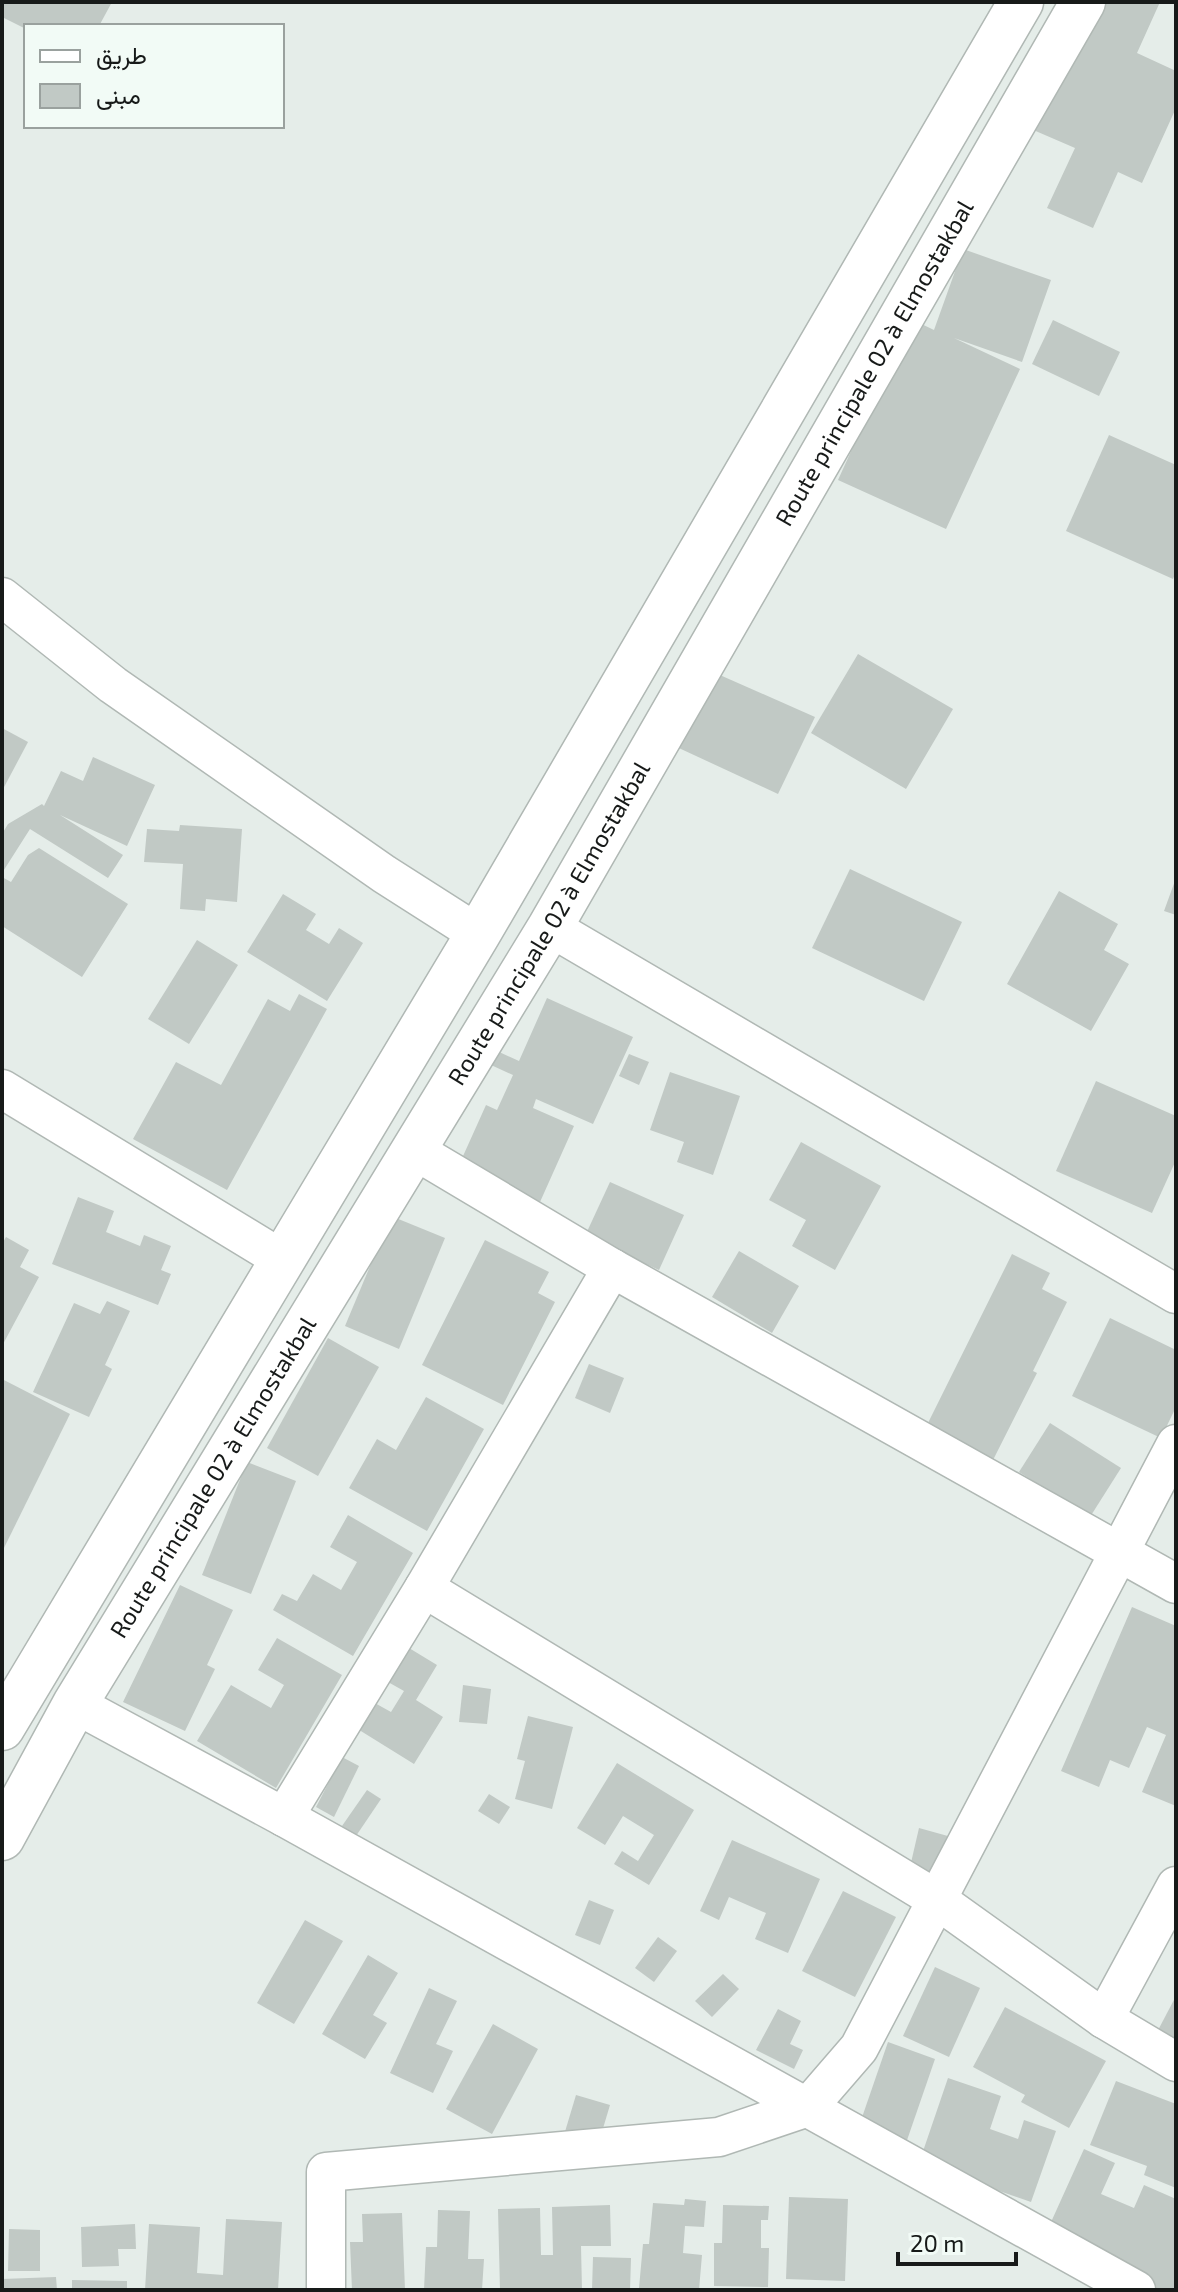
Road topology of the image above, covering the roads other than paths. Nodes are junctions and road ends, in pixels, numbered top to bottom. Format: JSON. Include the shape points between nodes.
{"nodes":[{"id":1,"x":1021,"y":2,"type":"edge"},
{"id":2,"x":1083,"y":2,"type":"edge"},
{"id":3,"x":2,"y":597,"type":"edge"},
{"id":4,"x":550,"y":927,"type":"junction"},
{"id":5,"x":478,"y":934,"type":"junction"},
{"id":6,"x":2,"y":1089,"type":"edge"},
{"id":7,"x":414,"y":1150,"type":"junction"},
{"id":8,"x":283,"y":1260,"type":"junction"},
{"id":9,"x":612,"y":1268,"type":"junction"},
{"id":10,"x":1176,"y":1294,"type":"edge"},
{"id":11,"x":1176,"y":1444,"type":"edge"},
{"id":12,"x":1118,"y":1553,"type":"junction"},
{"id":13,"x":1176,"y":1584,"type":"edge"},
{"id":14,"x":424,"y":1588,"type":"junction"},
{"id":15,"x":75,"y":1704,"type":"junction"},
{"id":16,"x":2,"y":1726,"type":"edge"},
{"id":17,"x":284,"y":1817,"type":"junction"},
{"id":18,"x":2,"y":1838,"type":"edge"},
{"id":19,"x":1176,"y":1886,"type":"edge"},
{"id":20,"x":936,"y":1899,"type":"junction"},
{"id":21,"x":1104,"y":2019,"type":"junction"},
{"id":22,"x":1176,"y":2062,"type":"edge"},
{"id":23,"x":808,"y":2107,"type":"junction"},
{"id":24,"x":326,"y":2290,"type":"edge"},
{"id":25,"x":1136,"y":2290,"type":"edge"}],
"edges":[{"from":1,"to":5,"type":"main road"},
{"from":2,"to":4,"type":"main road","name":"Route principale 02 à Elmostakbal"},
{"from":3,"to":5,"type":"street","via":[[113,685]]},
{"from":4,"to":7,"type":"main road","name":"Route principale 02 à Elmostakbal"},
{"from":4,"to":10,"type":"street"},
{"from":5,"to":8,"type":"main road"},
{"from":6,"to":8,"type":"street"},
{"from":7,"to":9,"type":"street"},
{"from":7,"to":15,"type":"main road","name":"Route principale 02 à Elmostakbal"},
{"from":8,"to":16,"type":"main road"},
{"from":9,"to":12,"type":"street"},
{"from":9,"to":14,"type":"street"},
{"from":11,"to":12,"type":"street"},
{"from":12,"to":13,"type":"street"},
{"from":12,"to":20,"type":"street"},
{"from":14,"to":17,"type":"street"},
{"from":14,"to":20,"type":"street"},
{"from":15,"to":17,"type":"street"},
{"from":15,"to":18,"type":"main road","name":"Route principale 02 à Elmostakbal"},
{"from":17,"to":23,"type":"street"},
{"from":19,"to":21,"type":"street"},
{"from":20,"to":21,"type":"street"},
{"from":20,"to":23,"type":"street","via":[[859,2048]]},
{"from":21,"to":22,"type":"street"},
{"from":23,"to":24,"type":"street","via":[[719,2137],[326,2172]]},
{"from":23,"to":25,"type":"street"}]}
